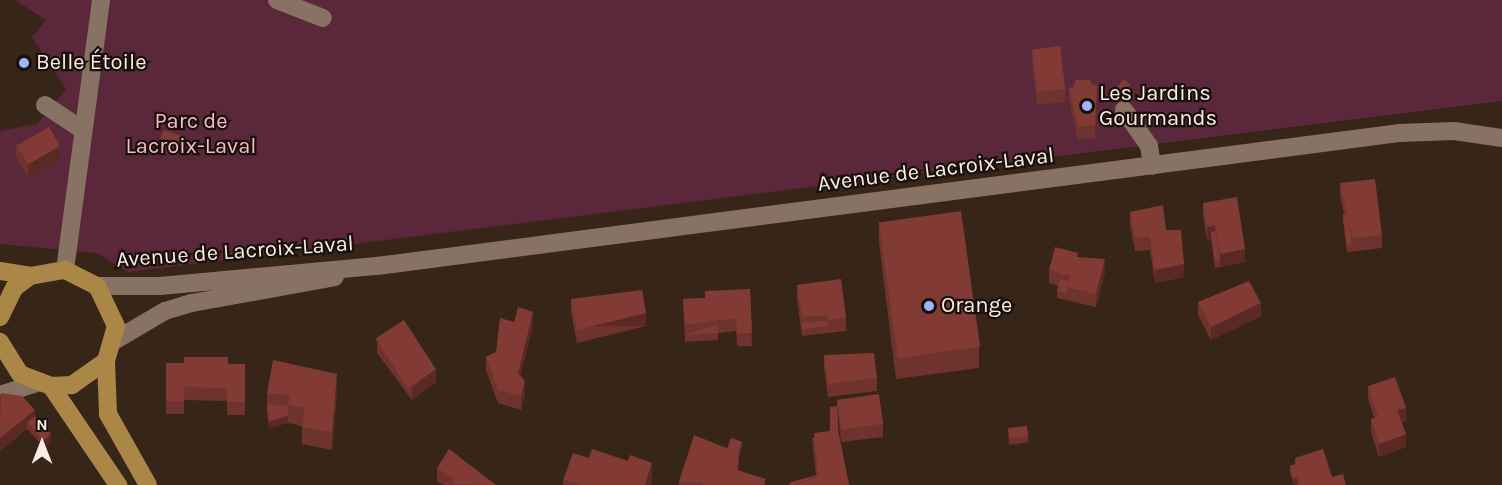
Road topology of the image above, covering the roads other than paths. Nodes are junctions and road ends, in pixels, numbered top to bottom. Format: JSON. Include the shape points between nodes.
{"nodes":[{"id":1,"x":101,"y":0,"type":"edge"},
{"id":2,"x":277,"y":0,"type":"edge"},
{"id":3,"x":323,"y":18,"type":"dead end"},
{"id":4,"x":45,"y":105,"type":"dead end"},
{"id":5,"x":1124,"y":110,"type":"dead end"},
{"id":6,"x":81,"y":129,"type":"junction"},
{"id":7,"x":1502,"y":138,"type":"edge"},
{"id":8,"x":1152,"y":166,"type":"junction"},
{"id":9,"x":377,"y":266,"type":"junction"},
{"id":10,"x":65,"y":270,"type":"junction"},
{"id":11,"x":0,"y":271,"type":"edge"},
{"id":12,"x":30,"y":276,"type":"junction"},
{"id":13,"x":97,"y":285,"type":"junction"},
{"id":14,"x":0,"y":317,"type":"edge"},
{"id":15,"x":114,"y":341,"type":"junction"},
{"id":16,"x":0,"y":342,"type":"edge"},
{"id":17,"x":106,"y":361,"type":"junction"},
{"id":18,"x":44,"y":385,"type":"junction"},
{"id":19,"x":0,"y":395,"type":"edge"},
{"id":20,"x":118,"y":485,"type":"edge"},
{"id":21,"x":148,"y":485,"type":"edge"}],
"edges":[{"from":1,"to":6,"type":"street"},
{"from":2,"to":3,"type":"street"},
{"from":4,"to":6,"type":"street"},
{"from":5,"to":8,"type":"street","via":[[1149,146]]},
{"from":6,"to":10,"type":"street"},
{"from":7,"to":8,"type":"street","name":"Avenue de Lacroix-Laval","via":[[1454,131],[1400,134]]},
{"from":8,"to":9,"type":"street","name":"Avenue de Lacroix-Laval"},
{"from":9,"to":13,"type":"street","name":"Avenue de Lacroix-Laval","via":[[160,286]]},
{"from":9,"to":15,"type":"street","name":"Avenue de Lacroix-Laval","via":[[192,303],[165,311]]},
{"from":10,"to":12,"type":"main road"},
{"from":10,"to":13,"type":"main road"},
{"from":11,"to":12,"type":"main road"},
{"from":12,"to":14,"type":"main road","via":[[14,288]]},
{"from":13,"to":15,"type":"main road","via":[[113,311]]},
{"from":15,"to":17,"type":"main road"},
{"from":16,"to":18,"type":"main road","via":[[14,367]]},
{"from":17,"to":18,"type":"main road","via":[[72,385]]},
{"from":17,"to":21,"type":"main road","via":[[108,414]]},
{"from":18,"to":19,"type":"street"},
{"from":18,"to":20,"type":"main road"}]}
